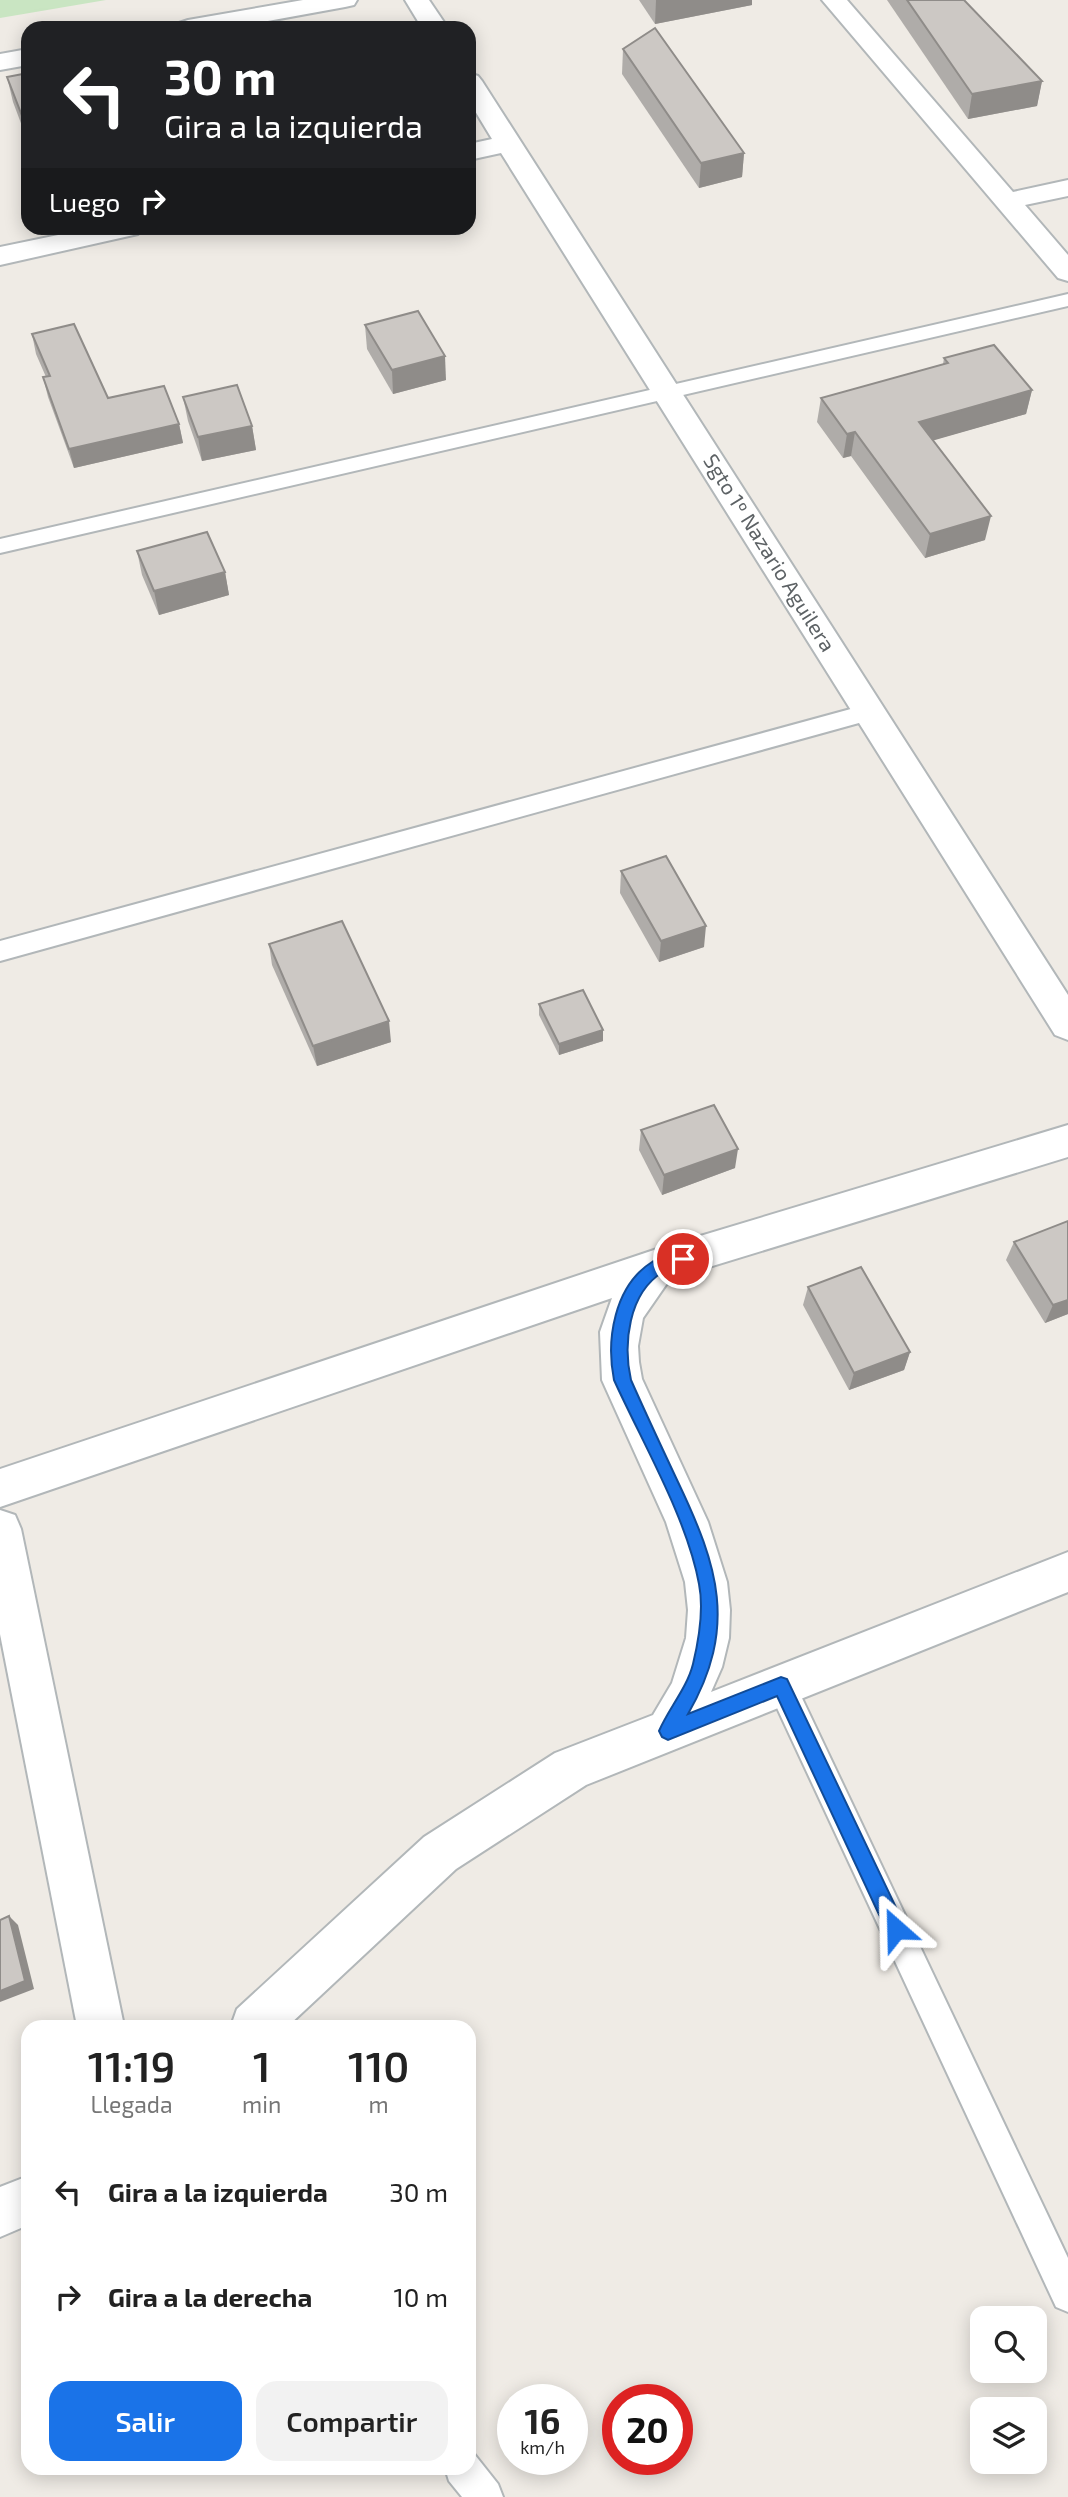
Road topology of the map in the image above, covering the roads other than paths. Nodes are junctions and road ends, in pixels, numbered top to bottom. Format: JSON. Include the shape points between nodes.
{"nodes":[{"id":1,"x":345,"y":0,"type":"edge"},
{"id":2,"x":417,"y":0,"type":"edge"},
{"id":3,"x":834,"y":0,"type":"edge"},
{"id":4,"x":227,"y":21,"type":"edge"},
{"id":5,"x":430,"y":21,"type":"edge"},
{"id":6,"x":21,"y":58,"type":"edge"},
{"id":7,"x":0,"y":62,"type":"edge"},
{"id":8,"x":476,"y":91,"type":"edge"},
{"id":9,"x":508,"y":143,"type":"junction"},
{"id":10,"x":476,"y":150,"type":"edge"},
{"id":11,"x":1068,"y":188,"type":"edge"},
{"id":12,"x":1009,"y":201,"type":"junction"},
{"id":13,"x":96,"y":235,"type":"edge"},
{"id":14,"x":0,"y":256,"type":"edge"},
{"id":15,"x":1068,"y":272,"type":"edge"},
{"id":16,"x":1068,"y":300,"type":"edge"},
{"id":17,"x":667,"y":392,"type":"junction"},
{"id":18,"x":0,"y":545,"type":"edge"},
{"id":19,"x":869,"y":712,"type":"junction"},
{"id":20,"x":0,"y":951,"type":"edge"},
{"id":21,"x":1068,"y":1025,"type":"edge"},
{"id":22,"x":1068,"y":1142,"type":"edge"},
{"id":23,"x":657,"y":1266,"type":"junction"},
{"id":24,"x":0,"y":1488,"type":"edge"},
{"id":25,"x":0,"y":1529,"type":"edge"},
{"id":26,"x":1068,"y":1572,"type":"edge"},
{"id":27,"x":781,"y":1685,"type":"junction"},
{"id":28,"x":668,"y":1731,"type":"junction"},
{"id":29,"x":100,"y":2020,"type":"edge"},
{"id":30,"x":260,"y":2020,"type":"edge"},
{"id":31,"x":21,"y":2203,"type":"edge"},
{"id":32,"x":0,"y":2212,"type":"edge"},
{"id":33,"x":1068,"y":2295,"type":"edge"},
{"id":34,"x":468,"y":2475,"type":"edge"},
{"id":35,"x":485,"y":2497,"type":"edge"}],
"edges":[{"from":1,"to":4,"type":"street"},
{"from":2,"to":5,"type":"street"},
{"from":3,"to":12,"type":"street"},
{"from":6,"to":7,"type":"street"},
{"from":8,"to":9,"type":"street","name":"Sgto 1º Nazario Aguilera"},
{"from":9,"to":10,"type":"street"},
{"from":9,"to":17,"type":"street","name":"Sgto 1º Nazario Aguilera"},
{"from":11,"to":12,"type":"street"},
{"from":12,"to":15,"type":"street"},
{"from":13,"to":14,"type":"street"},
{"from":16,"to":17,"type":"lane"},
{"from":17,"to":18,"type":"lane"},
{"from":17,"to":19,"type":"street","name":"Sgto 1º Nazario Aguilera"},
{"from":19,"to":20,"type":"lane"},
{"from":19,"to":21,"type":"street","name":"Sgto 1º Nazario Aguilera"},
{"from":22,"to":23,"type":"street"},
{"from":23,"to":24,"type":"street"},
{"from":23,"to":28,"type":"street","via":[[624,1310],[617,1356],[622,1380],[696,1538],[710,1611],[695,1684]]},
{"from":25,"to":29,"type":"street"},
{"from":26,"to":27,"type":"street"},
{"from":27,"to":28,"type":"street"},
{"from":27,"to":33,"type":"lane"},
{"from":28,"to":30,"type":"street","via":[[571,1769],[440,1853]]},
{"from":31,"to":32,"type":"street"},
{"from":34,"to":35,"type":"lane"}]}
